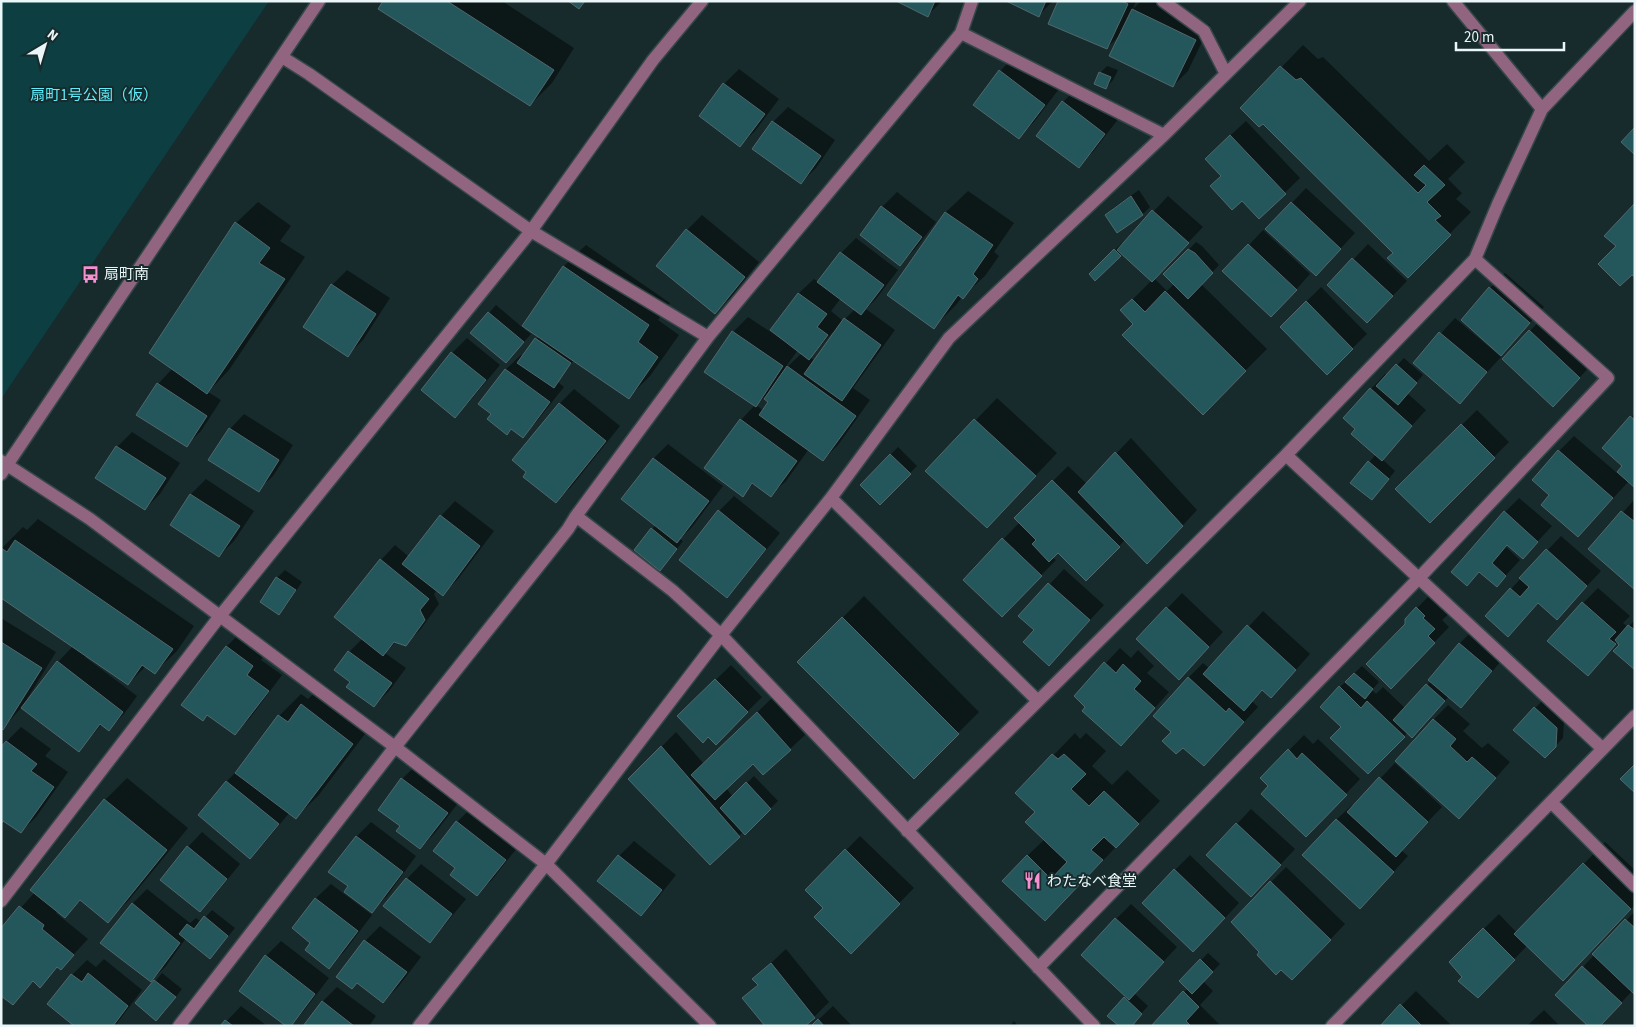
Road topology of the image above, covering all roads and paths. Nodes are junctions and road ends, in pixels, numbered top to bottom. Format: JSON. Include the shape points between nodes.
{"nodes":[{"id":1,"x":319,"y":1,"type":"edge"},
{"id":2,"x":702,"y":1,"type":"edge"},
{"id":3,"x":972,"y":1,"type":"edge"},
{"id":4,"x":1163,"y":1,"type":"edge"},
{"id":5,"x":1300,"y":1,"type":"edge"},
{"id":6,"x":1453,"y":1,"type":"edge"},
{"id":7,"x":1635,"y":11,"type":"edge"},
{"id":8,"x":961,"y":33,"type":"junction"},
{"id":9,"x":282,"y":56,"type":"junction"},
{"id":10,"x":1226,"y":74,"type":"junction"},
{"id":11,"x":1542,"y":109,"type":"junction"},
{"id":12,"x":1164,"y":135,"type":"junction"},
{"id":13,"x":531,"y":231,"type":"junction"},
{"id":14,"x":1475,"y":259,"type":"junction"},
{"id":15,"x":708,"y":337,"type":"junction"},
{"id":16,"x":1286,"y":455,"type":"junction"},
{"id":17,"x":3,"y":466,"type":"edge"},
{"id":18,"x":831,"y":498,"type":"junction"},
{"id":19,"x":576,"y":516,"type":"junction"},
{"id":20,"x":1418,"y":578,"type":"junction"},
{"id":21,"x":220,"y":616,"type":"junction"},
{"id":22,"x":721,"y":635,"type":"junction"},
{"id":23,"x":1037,"y":700,"type":"junction"},
{"id":24,"x":1635,"y":716,"type":"edge"},
{"id":25,"x":396,"y":747,"type":"junction"},
{"id":26,"x":1603,"y":749,"type":"junction"},
{"id":27,"x":1551,"y":802,"type":"junction"},
{"id":28,"x":907,"y":831,"type":"junction"},
{"id":29,"x":546,"y":864,"type":"junction"},
{"id":30,"x":1635,"y":886,"type":"edge"},
{"id":31,"x":1,"y":901,"type":"edge"},
{"id":32,"x":1038,"y":968,"type":"junction"},
{"id":33,"x":179,"y":1026,"type":"edge"},
{"id":34,"x":419,"y":1026,"type":"edge"},
{"id":35,"x":710,"y":1026,"type":"edge"},
{"id":36,"x":1094,"y":1026,"type":"edge"},
{"id":37,"x":1332,"y":1026,"type":"edge"}],
"edges":[{"from":1,"to":9,"type":"street"},
{"from":2,"to":13,"type":"street","via":[[653,60]]},
{"from":3,"to":8,"type":"street"},
{"from":4,"to":10,"type":"street","via":[[1204,31]]},
{"from":5,"to":10,"type":"street"},
{"from":6,"to":11,"type":"street"},
{"from":7,"to":11,"type":"street"},
{"from":8,"to":12,"type":"street"},
{"from":8,"to":15,"type":"street"},
{"from":9,"to":13,"type":"street"},
{"from":9,"to":17,"type":"street"},
{"from":10,"to":12,"type":"street"},
{"from":11,"to":14,"type":"street"},
{"from":12,"to":18,"type":"street","via":[[949,338]]},
{"from":13,"to":15,"type":"street"},
{"from":13,"to":21,"type":"street"},
{"from":14,"to":16,"type":"street"},
{"from":14,"to":20,"type":"street","via":[[1608,378]]},
{"from":15,"to":19,"type":"street"},
{"from":16,"to":20,"type":"street"},
{"from":16,"to":23,"type":"street"},
{"from":17,"to":21,"type":"street","via":[[90,519]]},
{"from":18,"to":22,"type":"street"},
{"from":18,"to":23,"type":"street"},
{"from":19,"to":22,"type":"street","via":[[673,591]]},
{"from":19,"to":25,"type":"street"},
{"from":20,"to":26,"type":"street"},
{"from":20,"to":32,"type":"street"},
{"from":21,"to":25,"type":"street"},
{"from":21,"to":31,"type":"street"},
{"from":22,"to":28,"type":"street"},
{"from":22,"to":29,"type":"street"},
{"from":23,"to":28,"type":"street"},
{"from":24,"to":26,"type":"street"},
{"from":25,"to":29,"type":"street"},
{"from":25,"to":33,"type":"street"},
{"from":26,"to":27,"type":"street"},
{"from":27,"to":30,"type":"street"},
{"from":27,"to":37,"type":"street"},
{"from":28,"to":32,"type":"street"},
{"from":29,"to":34,"type":"street"},
{"from":29,"to":35,"type":"street"},
{"from":32,"to":36,"type":"street"}]}
